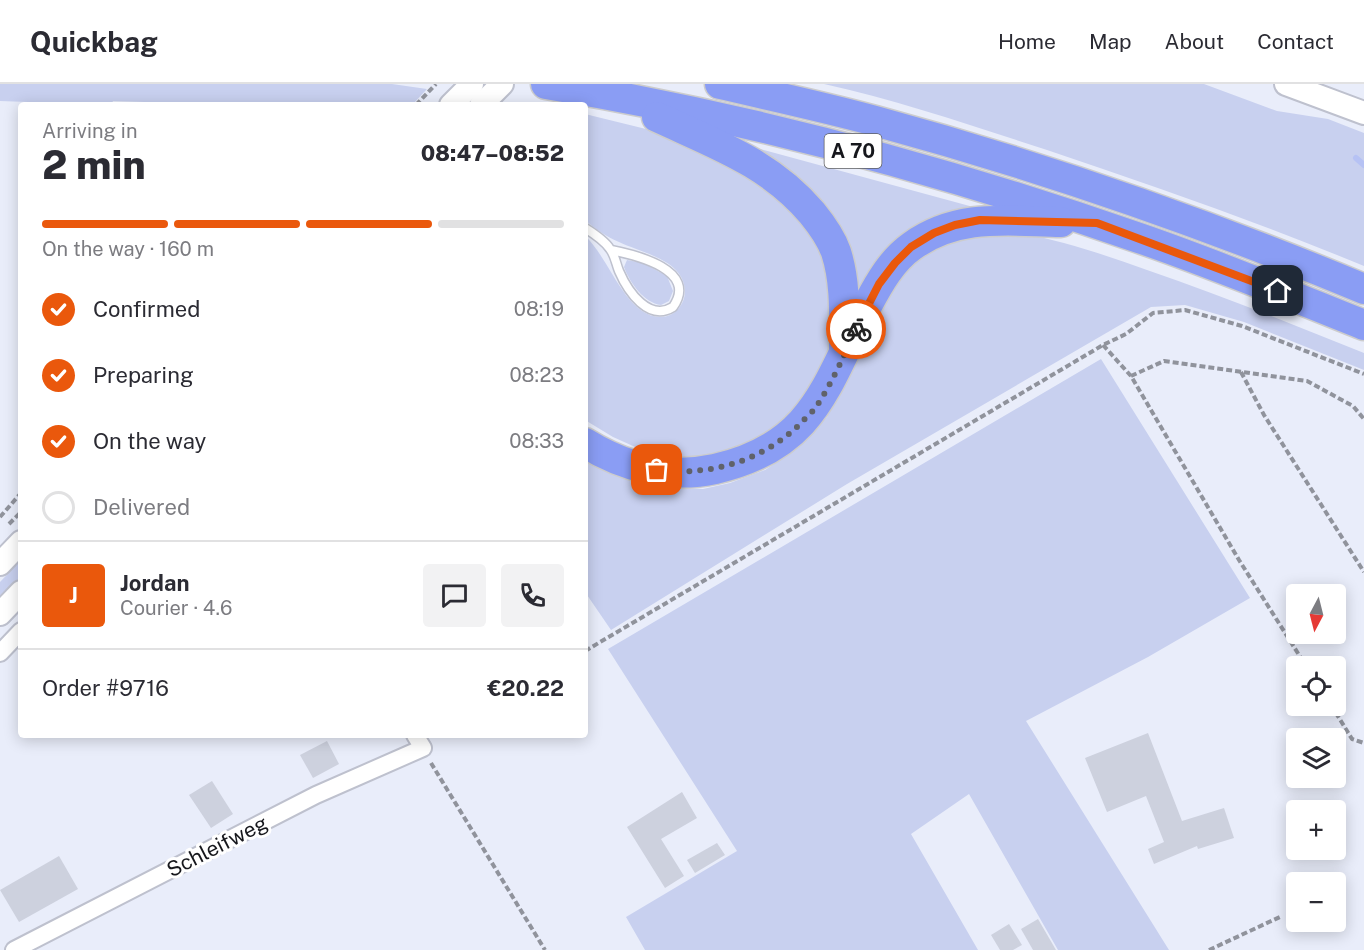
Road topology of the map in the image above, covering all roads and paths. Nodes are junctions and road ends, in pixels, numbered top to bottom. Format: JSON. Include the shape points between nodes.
{"nodes":[{"id":1,"x":436,"y":84,"type":"edge"},
{"id":2,"x":472,"y":84,"type":"edge"},
{"id":3,"x":502,"y":84,"type":"edge"},
{"id":4,"x":546,"y":84,"type":"edge"},
{"id":5,"x":720,"y":84,"type":"edge"},
{"id":6,"x":1286,"y":84,"type":"edge"},
{"id":7,"x":605,"y":94,"type":"junction"},
{"id":8,"x":419,"y":102,"type":"edge"},
{"id":9,"x":454,"y":102,"type":"edge"},
{"id":10,"x":485,"y":102,"type":"edge"},
{"id":11,"x":1364,"y":114,"type":"edge"},
{"id":12,"x":1097,"y":223,"type":"junction"},
{"id":13,"x":588,"y":231,"type":"edge"},
{"id":14,"x":611,"y":250,"type":"junction"},
{"id":15,"x":1364,"y":289,"type":"edge"},
{"id":16,"x":1364,"y":325,"type":"edge"},
{"id":17,"x":1103,"y":345,"type":"junction"},
{"id":18,"x":844,"y":357,"type":"junction"},
{"id":19,"x":1240,"y":371,"type":"junction"},
{"id":20,"x":1364,"y":374,"type":"edge"},
{"id":21,"x":1131,"y":376,"type":"junction"},
{"id":22,"x":1364,"y":419,"type":"edge"},
{"id":23,"x":588,"y":445,"type":"edge"},
{"id":24,"x":18,"y":496,"type":"edge"},
{"id":25,"x":0,"y":517,"type":"edge"},
{"id":26,"x":18,"y":545,"type":"edge"},
{"id":27,"x":0,"y":564,"type":"edge"},
{"id":28,"x":1364,"y":572,"type":"edge"},
{"id":29,"x":18,"y":595,"type":"edge"},
{"id":30,"x":0,"y":614,"type":"edge"},
{"id":31,"x":18,"y":634,"type":"edge"},
{"id":32,"x":588,"y":649,"type":"edge"},
{"id":33,"x":0,"y":653,"type":"edge"},
{"id":34,"x":1300,"y":656,"type":"edge"},
{"id":35,"x":1338,"y":716,"type":"edge"},
{"id":36,"x":419,"y":742,"type":"edge"},
{"id":37,"x":1364,"y":743,"type":"edge"},
{"id":38,"x":1282,"y":916,"type":"dead end"},
{"id":39,"x":14,"y":950,"type":"edge"},
{"id":40,"x":545,"y":950,"type":"edge"},
{"id":41,"x":1209,"y":950,"type":"edge"}],
"edges":[{"from":1,"to":8,"type":"path"},
{"from":2,"to":9,"type":"main road"},
{"from":3,"to":10,"type":"main road"},
{"from":4,"to":7,"type":"highway","number":"A 70"},
{"from":5,"to":15,"type":"highway","number":"A 70","via":[[978,151],[1222,232]]},
{"from":6,"to":11,"type":"main road"},
{"from":7,"to":12,"type":"highway","number":"A 70","via":[[756,126],[863,154]]},
{"from":7,"to":18,"type":"highway","via":[[747,158],[793,190],[821,224],[836,251],[844,289]]},
{"from":12,"to":16,"type":"highway","number":"A 70"},
{"from":12,"to":18,"type":"highway","number":"A 70","via":[[980,220],[934,233],[911,247],[879,284]]},
{"from":13,"to":14,"type":"lane"},
{"from":14,"to":14,"type":"lane","via":[[672,273],[680,292],[673,307],[660,313],[643,305],[620,273]]},
{"from":17,"to":20,"type":"path","via":[[1126,334],[1153,313],[1185,310],[1242,326]]},
{"from":17,"to":21,"type":"path"},
{"from":17,"to":32,"type":"path"},
{"from":18,"to":23,"type":"highway","via":[[815,409],[785,438],[761,454],[730,465],[701,472],[641,468]]},
{"from":19,"to":21,"type":"path","via":[[1164,361]]},
{"from":19,"to":22,"type":"path","via":[[1307,381],[1353,406]]},
{"from":19,"to":28,"type":"path"},
{"from":21,"to":34,"type":"path"},
{"from":24,"to":25,"type":"path"},
{"from":26,"to":27,"type":"main road"},
{"from":29,"to":30,"type":"main road"},
{"from":31,"to":33,"type":"street"},
{"from":35,"to":37,"type":"path","via":[[1352,739]]},
{"from":36,"to":39,"type":"street","name":"Schleifweg"},
{"from":36,"to":40,"type":"path"},
{"from":38,"to":41,"type":"path"}]}
